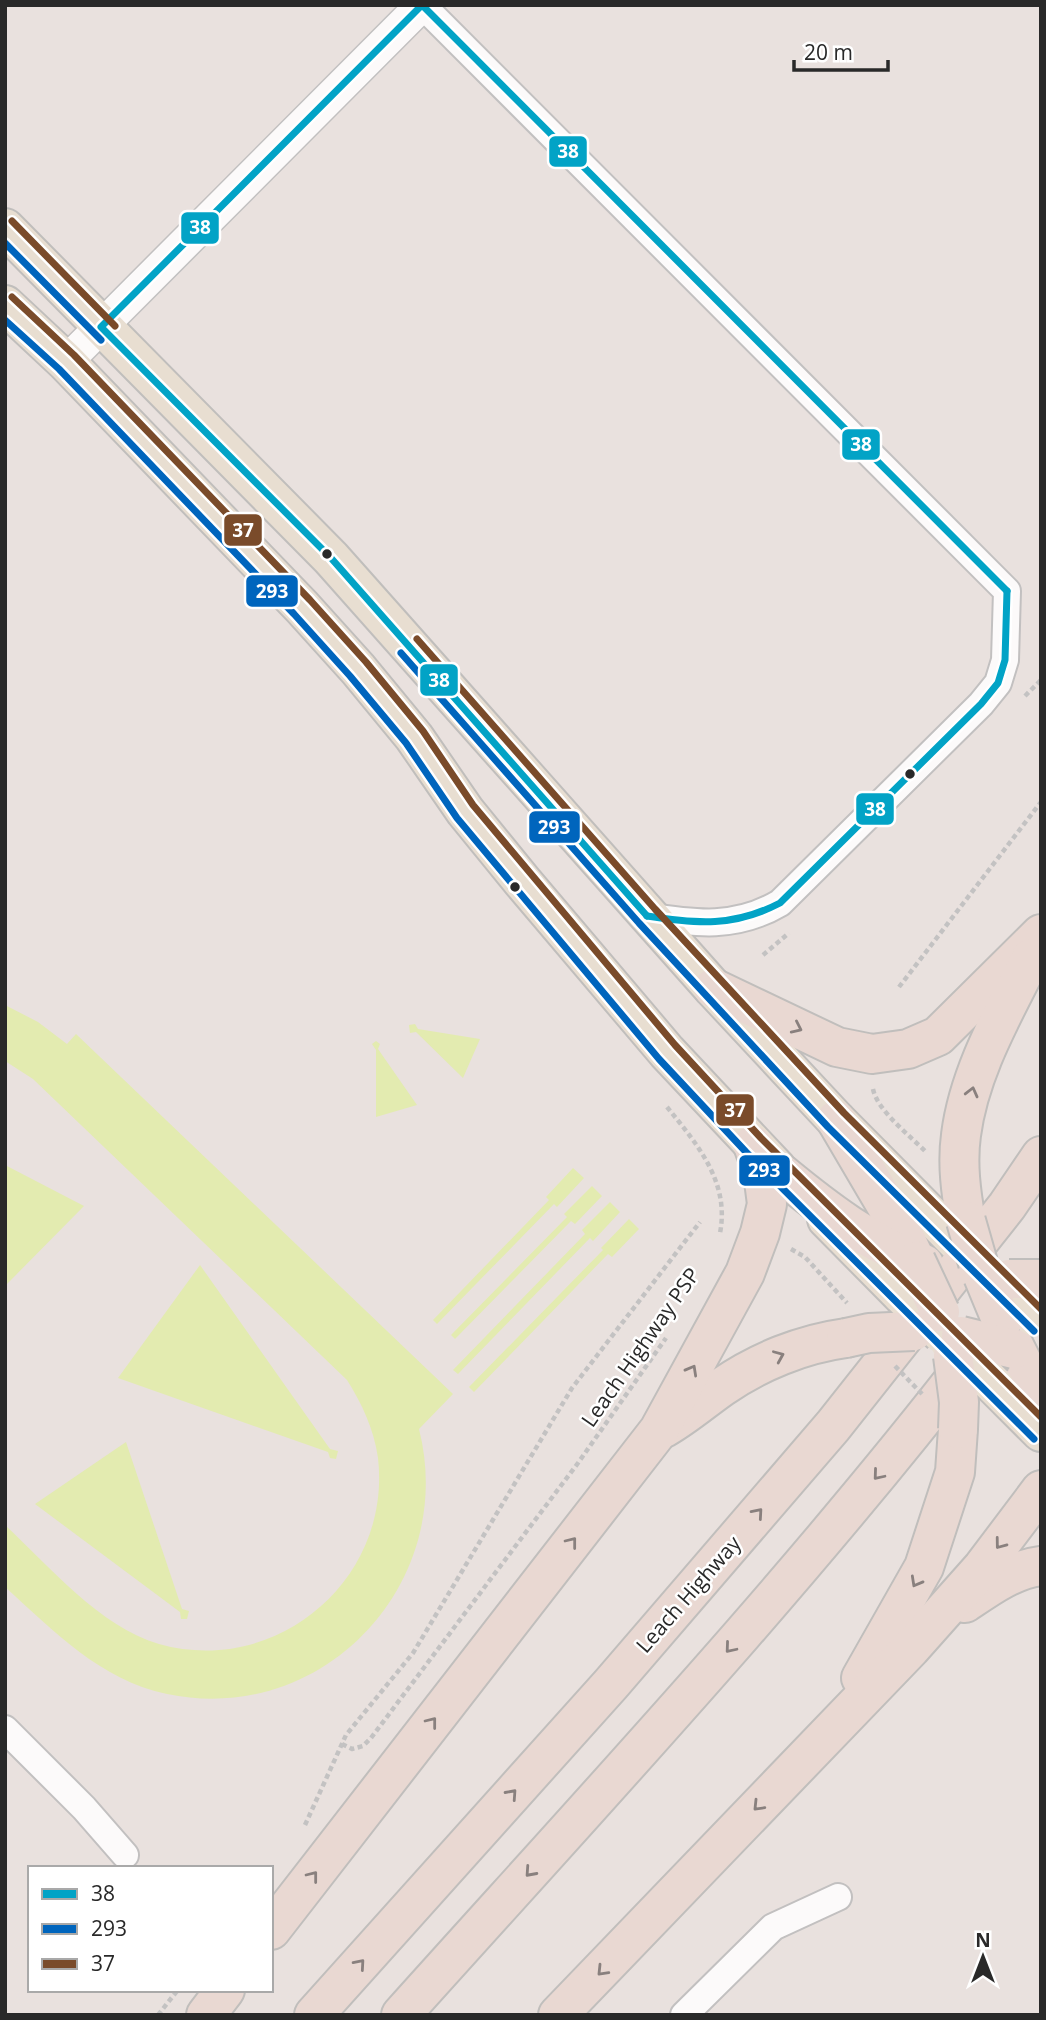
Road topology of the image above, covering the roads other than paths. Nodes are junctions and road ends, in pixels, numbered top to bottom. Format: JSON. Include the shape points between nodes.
{"nodes":[{"id":1,"x":422,"y":5,"type":"edge"},
{"id":2,"x":5,"y":228,"type":"edge"},
{"id":3,"x":5,"y":305,"type":"edge"},
{"id":4,"x":102,"y":327,"type":"junction"},
{"id":5,"x":66,"y":362,"type":"junction"},
{"id":6,"x":647,"y":916,"type":"junction"},
{"id":7,"x":1041,"y":934,"type":"edge"},
{"id":8,"x":1041,"y":939,"type":"edge"},
{"id":9,"x":713,"y":988,"type":"junction"},
{"id":10,"x":836,"y":1120,"type":"junction"},
{"id":11,"x":753,"y":1145,"type":"junction"},
{"id":12,"x":1041,"y":1156,"type":"edge"},
{"id":13,"x":782,"y":1174,"type":"joint"},
{"id":14,"x":907,"y":1264,"type":"junction"},
{"id":15,"x":1041,"y":1268,"type":"edge"},
{"id":16,"x":983,"y":1271,"type":"junction"},
{"id":17,"x":1041,"y":1279,"type":"edge"},
{"id":18,"x":946,"y":1336,"type":"junction"},
{"id":19,"x":1027,"y":1348,"type":"edge"},
{"id":20,"x":1041,"y":1398,"type":"edge"},
{"id":21,"x":659,"y":1430,"type":"junction"},
{"id":22,"x":1041,"y":1432,"type":"edge"},
{"id":23,"x":1041,"y":1490,"type":"edge"},
{"id":24,"x":1041,"y":1566,"type":"edge"},
{"id":25,"x":911,"y":1648,"type":"junction"},
{"id":26,"x":5,"y":1730,"type":"edge"},
{"id":27,"x":805,"y":1756,"type":"junction"},
{"id":28,"x":125,"y":1856,"type":"dead end"},
{"id":29,"x":838,"y":1897,"type":"dead end"},
{"id":30,"x":273,"y":1927,"type":"edge"},
{"id":31,"x":223,"y":1992,"type":"edge"},
{"id":32,"x":206,"y":2015,"type":"edge"},
{"id":33,"x":314,"y":2015,"type":"edge"},
{"id":34,"x":401,"y":2015,"type":"edge"},
{"id":35,"x":558,"y":2015,"type":"edge"},
{"id":36,"x":684,"y":2015,"type":"edge"}],
"edges":[{"from":1,"to":4,"type":"street"},
{"from":1,"to":6,"type":"street","via":[[1007,591],[1005,660],[998,683],[780,904],[741,921],[695,923]]},
{"from":2,"to":4,"type":"main road"},
{"from":3,"to":5,"type":"main road"},
{"from":4,"to":5,"type":"street"},
{"from":4,"to":6,"type":"main road","via":[[331,558]]},
{"from":5,"to":11,"type":"main road","via":[[358,669],[522,881]]},
{"from":6,"to":9,"type":"main road"},
{"from":9,"to":7,"type":"highway","one_way":true,"via":[[837,1047],[872,1054],[908,1049],[937,1036]]},
{"from":16,"to":8,"type":"highway","one_way":true,"bridge":true,"via":[[961,1191],[961,1134],[976,1074]]},
{"from":9,"to":10,"type":"main road"},
{"from":10,"to":14,"type":"highway"},
{"from":10,"to":16,"type":"main road"},
{"from":11,"to":13,"type":"main road"},
{"from":21,"to":11,"type":"highway","one_way":true,"via":[[745,1273],[760,1233],[767,1203]]},
{"from":33,"to":12,"type":"highway","name":"Leach Highway","one_way":true,"via":[[611,1684],[833,1426],[1007,1206]]},
{"from":13,"to":14,"type":"highway","via":[[830,1213]]},
{"from":14,"to":16,"type":"highway"},
{"from":14,"to":18,"type":"highway","bridge":true,"via":[[940,1312]]},
{"from":15,"to":34,"type":"highway","one_way":true,"via":[[904,1444],[683,1704]]},
{"from":16,"to":17,"type":"highway","bridge":true},
{"from":16,"to":19,"type":"highway","bridge":true},
{"from":18,"to":19,"type":"highway","bridge":true},
{"from":21,"to":18,"type":"highway","one_way":true,"bridge":true,"via":[[758,1365],[847,1321],[869,1333],[914,1331]]},
{"from":18,"to":22,"type":"main road","bridge":true},
{"from":18,"to":27,"type":"highway","one_way":true,"bridge":true,"via":[[959,1402],[944,1416],[955,1472],[924,1567],[870,1665]]},
{"from":19,"to":20,"type":"highway"},
{"from":30,"to":21,"type":"highway","one_way":true},
{"from":23,"to":25,"type":"highway","one_way":true,"via":[[983,1567]]},
{"from":24,"to":25,"type":"highway","via":[[994,1583],[950,1612]]},
{"from":25,"to":27,"type":"highway"},
{"from":26,"to":28,"type":"street"},
{"from":27,"to":35,"type":"highway","one_way":true},
{"from":29,"to":36,"type":"street","via":[[773,1927]]},
{"from":31,"to":32,"type":"highway"}]}
